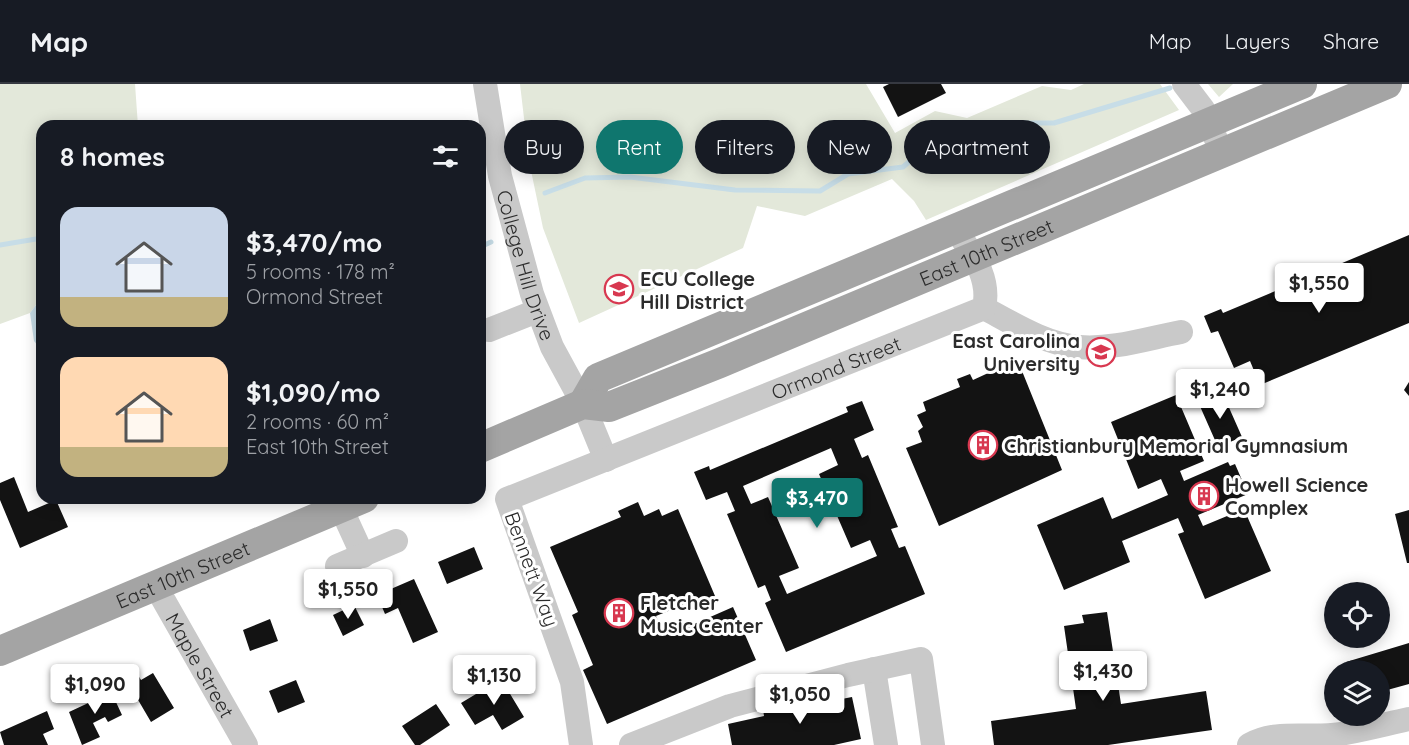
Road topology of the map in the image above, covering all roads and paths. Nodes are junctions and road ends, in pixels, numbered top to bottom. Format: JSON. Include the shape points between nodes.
{"nodes":[{"id":1,"x":485,"y":84,"type":"edge"},
{"id":2,"x":1184,"y":84,"type":"edge"},
{"id":3,"x":1302,"y":84,"type":"edge"},
{"id":4,"x":1387,"y":84,"type":"edge"},
{"id":5,"x":1258,"y":94,"type":"edge"},
{"id":6,"x":486,"y":120,"type":"edge"},
{"id":7,"x":1209,"y":124,"type":"junction"},
{"id":8,"x":486,"y":132,"type":"edge"},
{"id":9,"x":1222,"y":153,"type":"junction"},
{"id":10,"x":955,"y":228,"type":"junction"},
{"id":11,"x":974,"y":258,"type":"junction"},
{"id":12,"x":984,"y":308,"type":"junction"},
{"id":13,"x":537,"y":310,"type":"junction"},
{"id":14,"x":489,"y":330,"type":"dead end"},
{"id":15,"x":1181,"y":332,"type":"dead end"},
{"id":16,"x":583,"y":404,"type":"junction"},
{"id":17,"x":486,"y":445,"type":"edge"},
{"id":18,"x":606,"y":460,"type":"junction"},
{"id":19,"x":507,"y":499,"type":"joint"},
{"id":20,"x":351,"y":504,"type":"edge"},
{"id":21,"x":353,"y":504,"type":"edge"},
{"id":22,"x":396,"y":542,"type":"dead end"},
{"id":23,"x":363,"y":556,"type":"junction"},
{"id":24,"x":155,"y":585,"type":"junction"},
{"id":25,"x":349,"y":591,"type":"dead end"},
{"id":26,"x":0,"y":651,"type":"edge"},
{"id":27,"x":874,"y":669,"type":"junction"},
{"id":28,"x":1409,"y":719,"type":"edge"},
{"id":29,"x":246,"y":745,"type":"edge"},
{"id":30,"x":581,"y":745,"type":"edge"},
{"id":31,"x":631,"y":745,"type":"edge"},
{"id":32,"x":886,"y":745,"type":"edge"},
{"id":33,"x":933,"y":745,"type":"edge"},
{"id":34,"x":1249,"y":745,"type":"edge"}],
"edges":[{"from":1,"to":6,"type":"street","name":"College Hill Drive"},
{"from":2,"to":7,"type":"street"},
{"from":3,"to":5,"type":"main road","name":"East 10th Street"},
{"from":4,"to":9,"type":"main road","name":"East 10th Street"},
{"from":5,"to":7,"type":"main road","name":"East 10th Street"},
{"from":7,"to":9,"type":"street"},
{"from":7,"to":10,"type":"main road","name":"East 10th Street"},
{"from":8,"to":13,"type":"street","name":"College Hill Drive"},
{"from":9,"to":11,"type":"main road","name":"East 10th Street"},
{"from":10,"to":11,"type":"street"},
{"from":10,"to":16,"type":"main road","name":"East 10th Street","via":[[598,378]]},
{"from":11,"to":12,"type":"street","via":[[985,284]]},
{"from":11,"to":16,"type":"main road","name":"East 10th Street","via":[[609,407]]},
{"from":12,"to":15,"type":"street","via":[[1040,337],[1079,347]]},
{"from":12,"to":18,"type":"street","name":"Ormond Street"},
{"from":13,"to":14,"type":"street"},
{"from":13,"to":16,"type":"street","name":"College Hill Drive"},
{"from":16,"to":17,"type":"main road","name":"East 10th Street"},
{"from":16,"to":18,"type":"street"},
{"from":18,"to":19,"type":"street","name":"Ormond Street"},
{"from":19,"to":30,"type":"street","name":"Bennett Way","via":[[572,682]]},
{"from":20,"to":24,"type":"main road","name":"East 10th Street"},
{"from":21,"to":23,"type":"street"},
{"from":22,"to":23,"type":"street"},
{"from":23,"to":25,"type":"street","via":[[337,566]]},
{"from":24,"to":26,"type":"main road","name":"East 10th Street"},
{"from":24,"to":29,"type":"street","name":"Maple Street"},
{"from":27,"to":31,"type":"street","via":[[730,706]]},
{"from":27,"to":32,"type":"street"},
{"from":27,"to":33,"type":"street","via":[[921,659]]},
{"from":28,"to":34,"type":"street","via":[[1339,734],[1283,735]]}]}
